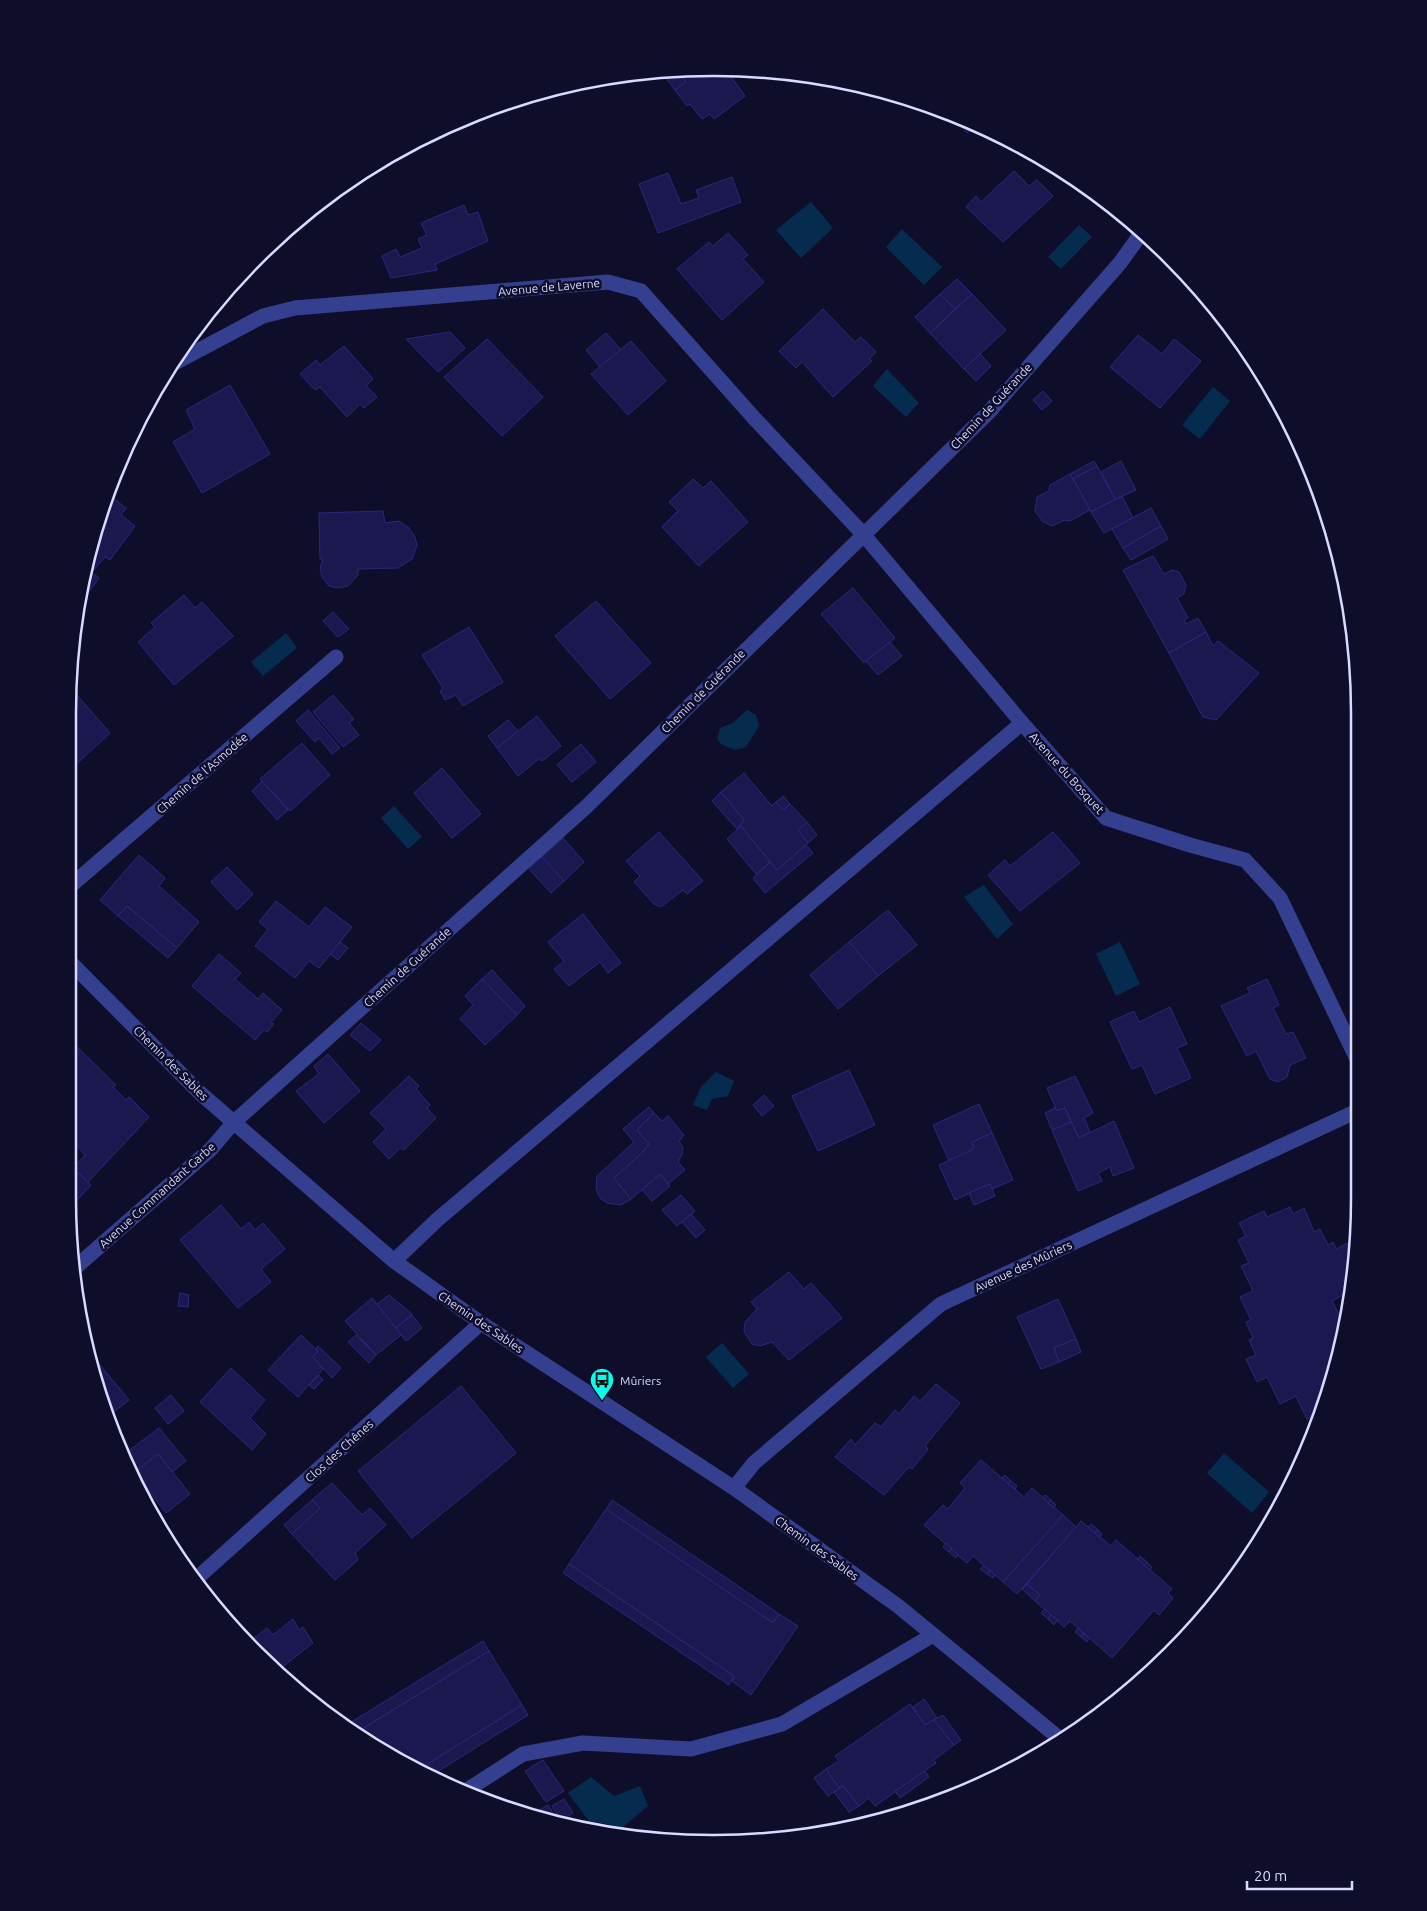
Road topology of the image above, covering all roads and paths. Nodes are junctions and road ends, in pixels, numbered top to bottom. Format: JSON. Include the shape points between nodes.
{"nodes":[{"id":1,"x":1138,"y":238,"type":"edge"},
{"id":2,"x":185,"y":357,"type":"edge"},
{"id":3,"x":863,"y":534,"type":"junction"},
{"id":4,"x":336,"y":657,"type":"dead end"},
{"id":5,"x":1022,"y":723,"type":"junction"},
{"id":6,"x":76,"y":881,"type":"edge"},
{"id":7,"x":76,"y":968,"type":"edge"},
{"id":8,"x":1351,"y":1046,"type":"edge"},
{"id":9,"x":1351,"y":1114,"type":"edge"},
{"id":10,"x":234,"y":1122,"type":"junction"},
{"id":11,"x":394,"y":1261,"type":"junction"},
{"id":12,"x":80,"y":1263,"type":"edge"},
{"id":13,"x":481,"y":1323,"type":"junction"},
{"id":14,"x":734,"y":1488,"type":"junction"},
{"id":15,"x":201,"y":1575,"type":"edge"},
{"id":16,"x":934,"y":1635,"type":"junction"},
{"id":17,"x":1055,"y":1735,"type":"edge"},
{"id":18,"x":473,"y":1787,"type":"edge"}],
"edges":[{"from":1,"to":3,"type":"street","name":"Chemin de Guérande","via":[[988,413]]},
{"from":2,"to":3,"type":"street","name":"Avenue de Laverne","via":[[263,316],[295,308],[608,282],[641,291]]},
{"from":3,"to":5,"type":"street","name":"Avenue du Bosquet"},
{"from":3,"to":10,"type":"street","name":"Chemin de Guérande","via":[[586,807]]},
{"from":4,"to":6,"type":"street","name":"Chemin de l'Asmodée"},
{"from":5,"to":8,"type":"street","name":"Avenue du Bosquet","via":[[1106,818],[1246,860],[1280,898]]},
{"from":5,"to":11,"type":"street","via":[[452,1207]]},
{"from":7,"to":10,"type":"street","name":"Chemin des Sables","via":[[200,1093]]},
{"from":9,"to":14,"type":"street","name":"Avenue des Mûriers","via":[[941,1304],[754,1463]]},
{"from":10,"to":11,"type":"street","name":"Chemin des Sables"},
{"from":10,"to":12,"type":"street","name":"Avenue Commandant Garbe","via":[[211,1149]]},
{"from":11,"to":13,"type":"street","name":"Chemin des Sables"},
{"from":13,"to":14,"type":"street","name":"Chemin des Sables"},
{"from":13,"to":15,"type":"street","name":"Clos des Chênes"},
{"from":14,"to":16,"type":"street","name":"Chemin des Sables"},
{"from":16,"to":17,"type":"street","name":"Chemin des Sables"},
{"from":16,"to":18,"type":"street","via":[[782,1724],[691,1749],[583,1742],[523,1754]]}]}
